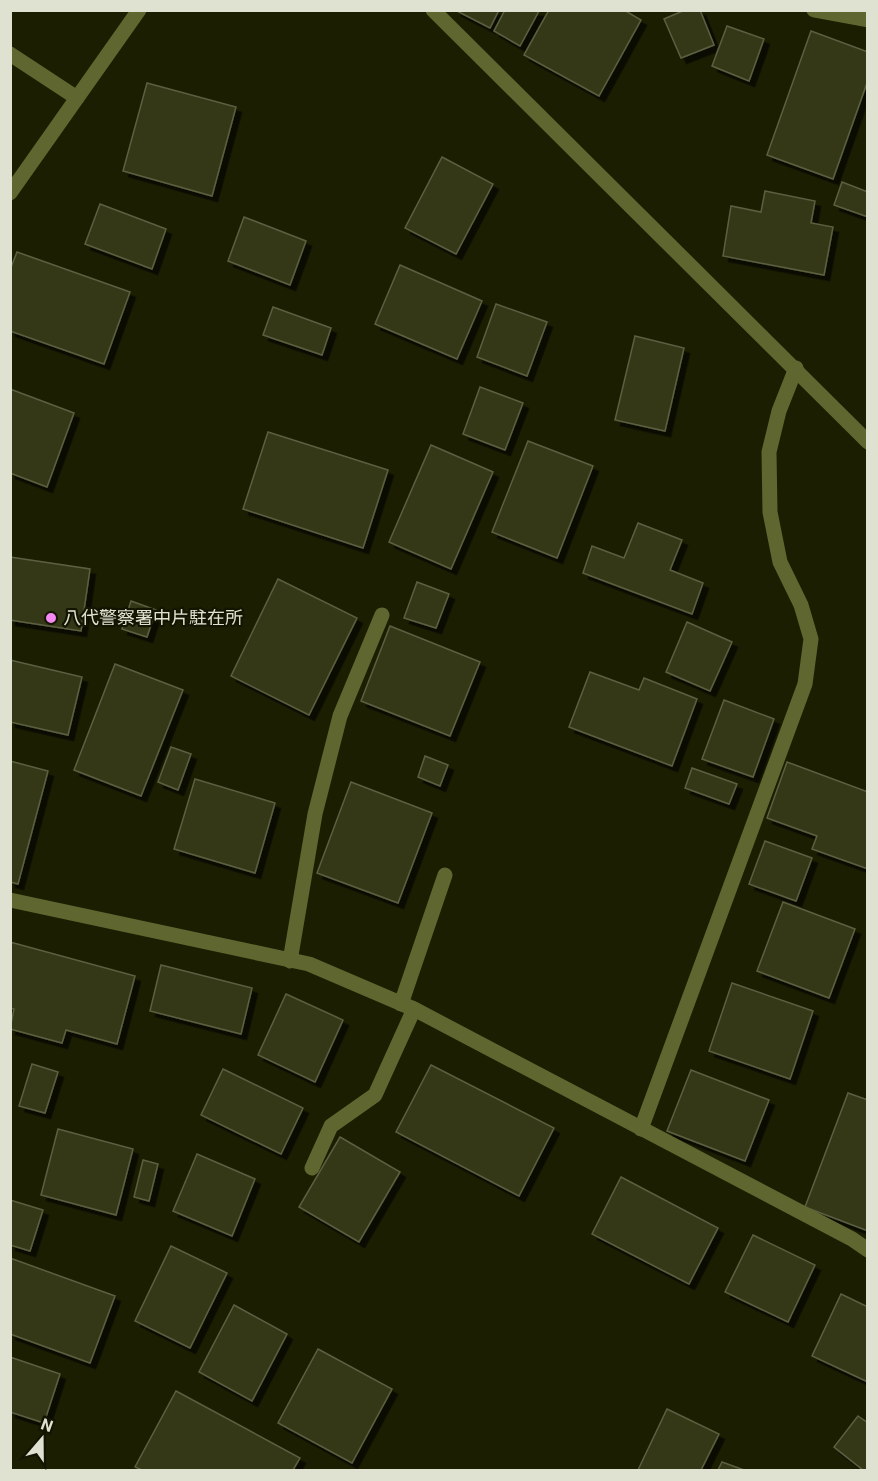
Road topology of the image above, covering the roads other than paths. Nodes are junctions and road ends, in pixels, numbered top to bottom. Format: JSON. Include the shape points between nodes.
{"nodes":[{"id":1,"x":139,"y":10,"type":"edge"},
{"id":2,"x":433,"y":10,"type":"edge"},
{"id":3,"x":814,"y":10,"type":"edge"},
{"id":4,"x":867,"y":20,"type":"edge"},
{"id":5,"x":10,"y":54,"type":"edge"},
{"id":6,"x":77,"y":98,"type":"junction"},
{"id":7,"x":10,"y":193,"type":"edge"},
{"id":8,"x":796,"y":368,"type":"junction"},
{"id":9,"x":867,"y":442,"type":"edge"},
{"id":10,"x":382,"y":615,"type":"dead end"},
{"id":11,"x":445,"y":875,"type":"dead end"},
{"id":12,"x":10,"y":900,"type":"edge"},
{"id":13,"x":290,"y":961,"type":"junction"},
{"id":14,"x":408,"y":1007,"type":"junction"},
{"id":15,"x":641,"y":1129,"type":"junction"},
{"id":16,"x":312,"y":1168,"type":"dead end"},
{"id":17,"x":867,"y":1250,"type":"edge"}],
"edges":[{"from":1,"to":6,"type":"street"},
{"from":2,"to":8,"type":"street"},
{"from":3,"to":4,"type":"street"},
{"from":5,"to":6,"type":"street"},
{"from":6,"to":7,"type":"street"},
{"from":8,"to":9,"type":"street"},
{"from":8,"to":15,"type":"street","via":[[779,411],[769,452],[771,512],[780,561],[801,605],[811,639],[805,684]]},
{"from":10,"to":13,"type":"street","via":[[340,716],[315,814]]},
{"from":11,"to":14,"type":"street"},
{"from":12,"to":13,"type":"street"},
{"from":13,"to":14,"type":"street","via":[[309,964]]},
{"from":14,"to":15,"type":"street"},
{"from":14,"to":16,"type":"street","via":[[375,1095],[331,1126]]},
{"from":15,"to":17,"type":"street"}]}
